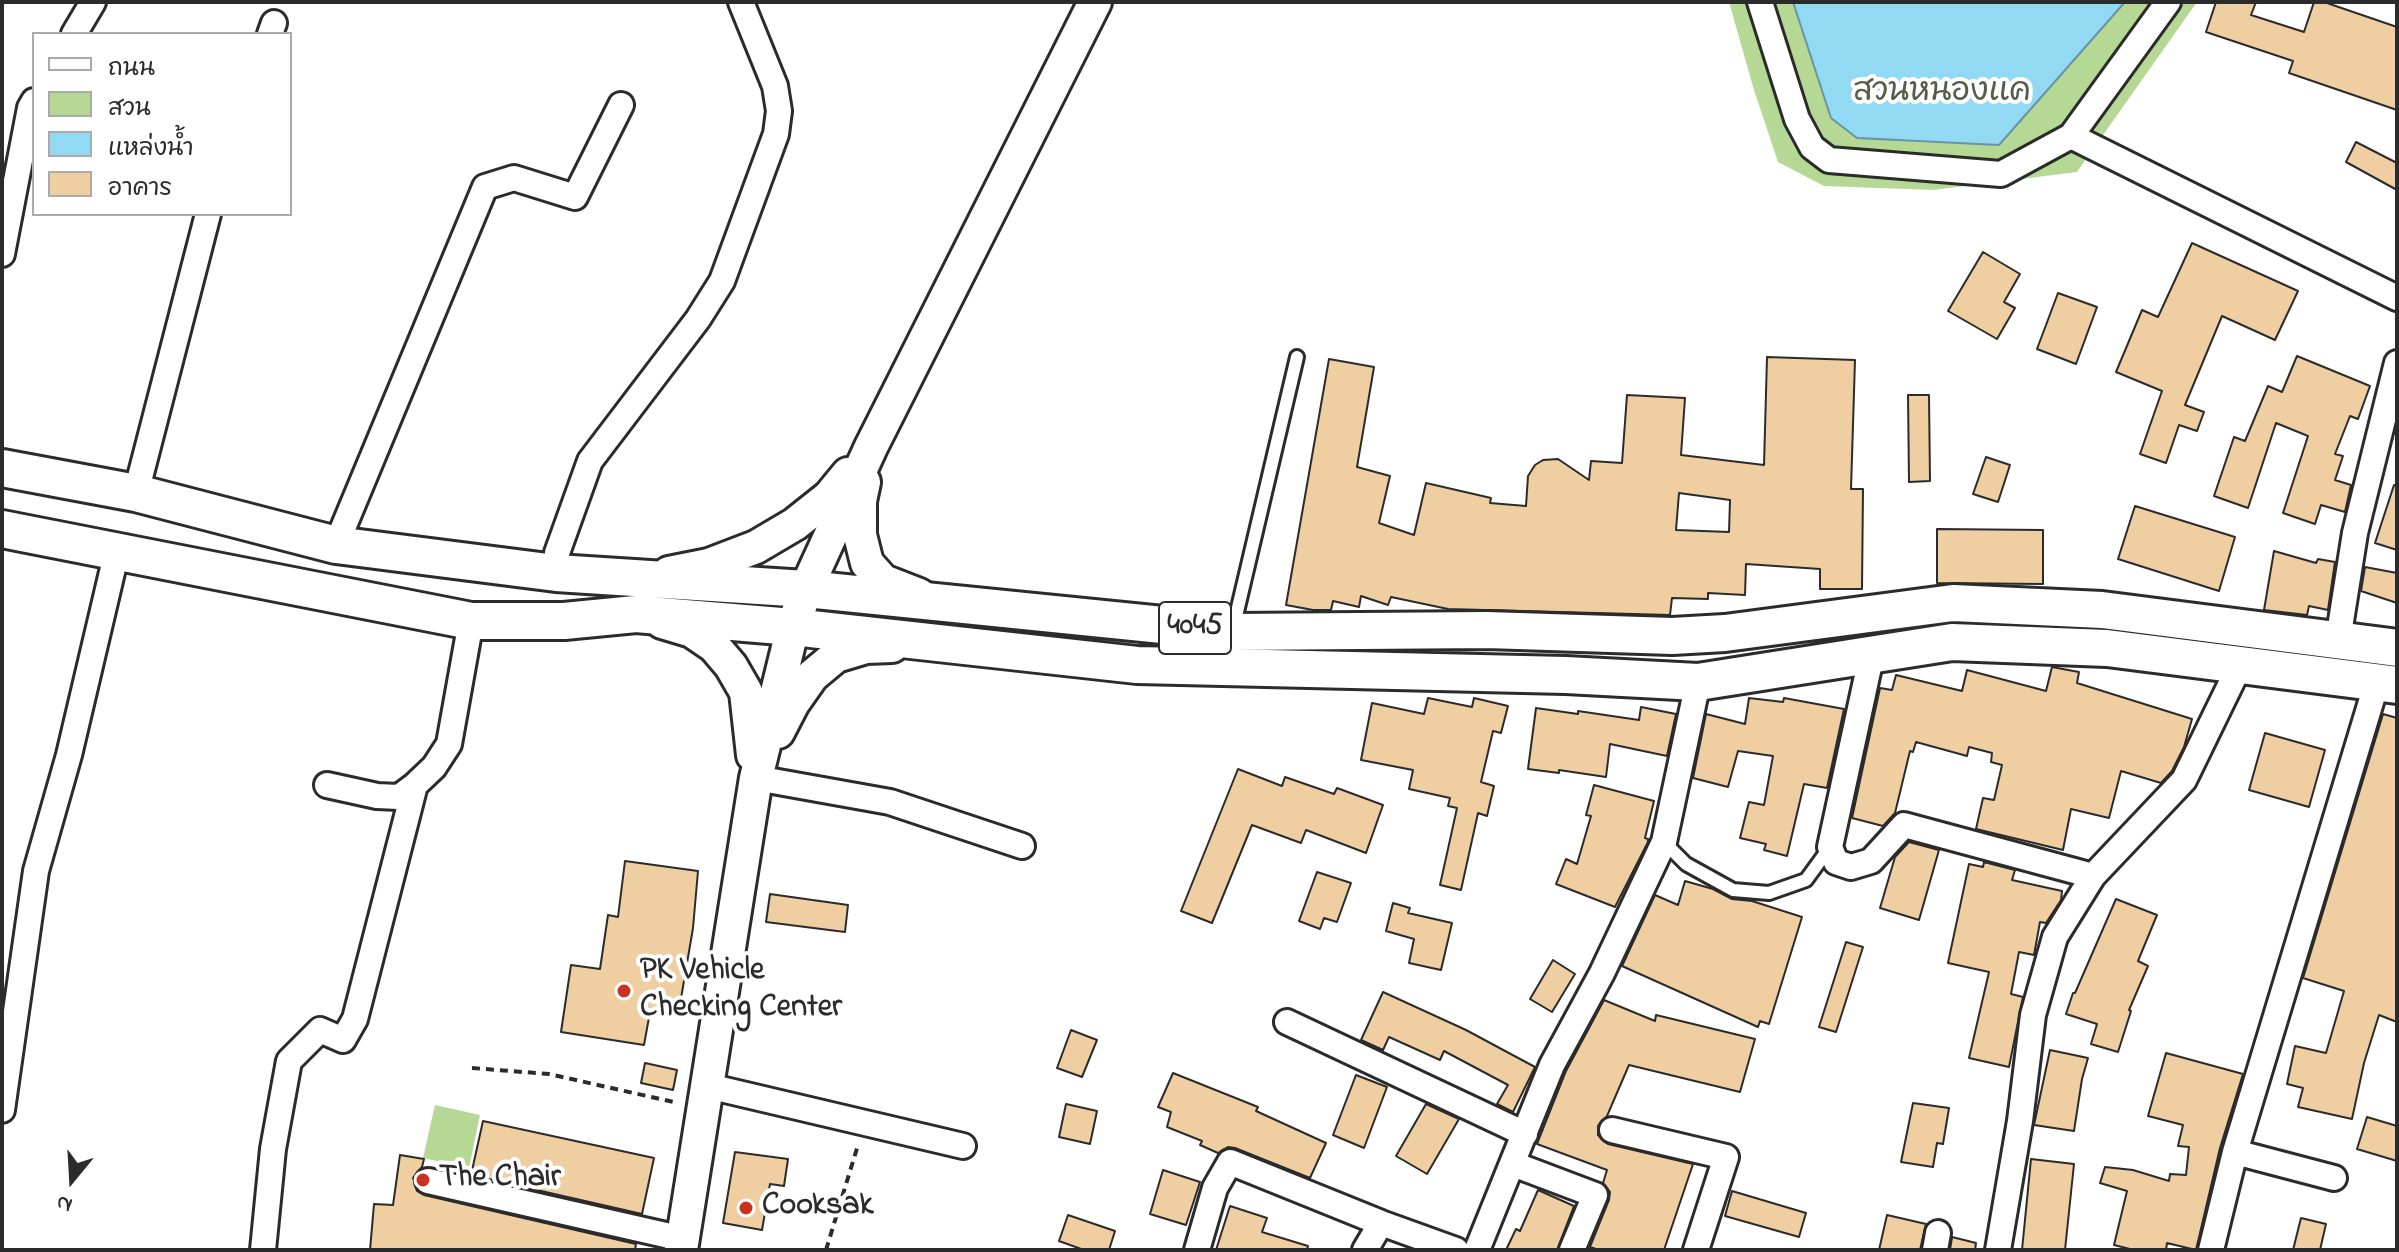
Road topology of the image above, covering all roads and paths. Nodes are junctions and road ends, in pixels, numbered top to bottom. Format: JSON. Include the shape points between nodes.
{"nodes":[{"id":1,"x":93,"y":2,"type":"edge"},
{"id":2,"x":741,"y":2,"type":"edge"},
{"id":3,"x":1095,"y":2,"type":"edge"},
{"id":4,"x":1760,"y":2,"type":"edge"},
{"id":5,"x":2168,"y":2,"type":"edge"},
{"id":6,"x":75,"y":32,"type":"edge"},
{"id":7,"x":32,"y":104,"type":"edge"},
{"id":8,"x":621,"y":105,"type":"dead end"},
{"id":9,"x":2071,"y":136,"type":"junction"},
{"id":10,"x":207,"y":216,"type":"edge"},
{"id":11,"x":2,"y":254,"type":"edge"},
{"id":12,"x":2397,"y":298,"type":"edge"},
{"id":13,"x":1297,"y":357,"type":"dead end"},
{"id":14,"x":2397,"y":363,"type":"edge"},
{"id":15,"x":871,"y":447,"type":"junction"},
{"id":16,"x":2,"y":468,"type":"edge"},
{"id":17,"x":136,"y":493,"type":"junction"},
{"id":18,"x":2,"y":529,"type":"edge"},
{"id":19,"x":336,"y":545,"type":"junction"},
{"id":20,"x":117,"y":551,"type":"junction"},
{"id":21,"x":556,"y":573,"type":"junction"},
{"id":22,"x":638,"y":579,"type":"junction"},
{"id":23,"x":806,"y":589,"type":"junction"},
{"id":24,"x":945,"y":603,"type":"junction"},
{"id":25,"x":636,"y":614,"type":"junction"},
{"id":26,"x":471,"y":621,"type":"junction"},
{"id":27,"x":793,"y":627,"type":"junction"},
{"id":28,"x":1232,"y":632,"type":"junction"},
{"id":29,"x":2338,"y":640,"type":"junction"},
{"id":30,"x":967,"y":646,"type":"junction"},
{"id":31,"x":2397,"y":648,"type":"edge"},
{"id":32,"x":1872,"y":653,"type":"junction"},
{"id":33,"x":2239,"y":667,"type":"junction"},
{"id":34,"x":1698,"y":682,"type":"junction"},
{"id":35,"x":2387,"y":684,"type":"edge"},
{"id":36,"x":756,"y":778,"type":"junction"},
{"id":37,"x":327,"y":785,"type":"dead end"},
{"id":38,"x":415,"y":785,"type":"junction"},
{"id":39,"x":1664,"y":842,"type":"junction"},
{"id":40,"x":1022,"y":846,"type":"dead end"},
{"id":41,"x":1830,"y":847,"type":"junction"},
{"id":42,"x":2093,"y":876,"type":"junction"},
{"id":43,"x":1287,"y":1022,"type":"dead end"},
{"id":44,"x":472,"y":1068,"type":"dead end"},
{"id":45,"x":705,"y":1098,"type":"junction"},
{"id":46,"x":2,"y":1110,"type":"edge"},
{"id":47,"x":865,"y":1123,"type":"junction"},
{"id":48,"x":1612,"y":1130,"type":"dead end"},
{"id":49,"x":1525,"y":1134,"type":"junction"},
{"id":50,"x":963,"y":1146,"type":"dead end"},
{"id":51,"x":2235,"y":1152,"type":"junction"},
{"id":52,"x":1513,"y":1164,"type":"junction"},
{"id":53,"x":2334,"y":1178,"type":"dead end"},
{"id":54,"x":428,"y":1181,"type":"dead end"},
{"id":55,"x":1381,"y":1223,"type":"junction"},
{"id":56,"x":682,"y":1244,"type":"edge"},
{"id":57,"x":263,"y":1250,"type":"edge"},
{"id":58,"x":826,"y":1250,"type":"edge"},
{"id":59,"x":1197,"y":1250,"type":"edge"},
{"id":60,"x":1365,"y":1250,"type":"edge"},
{"id":61,"x":1456,"y":1250,"type":"edge"},
{"id":62,"x":1477,"y":1250,"type":"edge"},
{"id":63,"x":1572,"y":1250,"type":"edge"},
{"id":64,"x":1696,"y":1250,"type":"edge"},
{"id":65,"x":1998,"y":1250,"type":"edge"},
{"id":66,"x":2211,"y":1250,"type":"edge"}],
"edges":[{"from":1,"to":6,"type":"street"},
{"from":2,"to":21,"type":"street","via":[[775,86],[776,134],[722,281],[590,461],[557,553]]},
{"from":3,"to":15,"type":"street"},
{"from":4,"to":9,"type":"street","via":[[1797,119],[1812,147],[1829,160],[2001,174]]},
{"from":5,"to":9,"type":"street"},
{"from":7,"to":11,"type":"street"},
{"from":8,"to":19,"type":"street","via":[[575,197],[514,178],[485,187]]},
{"from":9,"to":12,"type":"street"},
{"from":10,"to":17,"type":"street"},
{"from":13,"to":28,"type":"lane"},
{"from":14,"to":29,"type":"street","via":[[2355,533]]},
{"from":15,"to":22,"type":"street","via":[[829,497],[756,547],[709,565]]},
{"from":15,"to":23,"type":"street"},
{"from":15,"to":24,"type":"street","via":[[860,501],[867,563],[883,581]]},
{"from":16,"to":17,"type":"main road","number":"4045"},
{"from":17,"to":19,"type":"main road","number":"4045"},
{"from":18,"to":20,"type":"main road","number":"4045"},
{"from":19,"to":21,"type":"main road","number":"4045"},
{"from":20,"to":26,"type":"main road","number":"4045"},
{"from":20,"to":46,"type":"street","via":[[36,871]]},
{"from":21,"to":22,"type":"main road","number":"4045"},
{"from":22,"to":23,"type":"main road","number":"4045"},
{"from":23,"to":24,"type":"main road","number":"4045"},
{"from":23,"to":27,"type":"street"},
{"from":24,"to":28,"type":"main road","number":"4045"},
{"from":25,"to":26,"type":"main road","number":"4045"},
{"from":25,"to":27,"type":"main road","number":"4045"},
{"from":25,"to":36,"type":"street","via":[[692,631],[731,666],[746,692]]},
{"from":26,"to":38,"type":"street","via":[[449,744]]},
{"from":27,"to":30,"type":"main road","number":"4045"},
{"from":27,"to":36,"type":"street"},
{"from":28,"to":29,"type":"main road","number":"4045","via":[[1487,630],[1672,636],[1953,603],[2102,610]]},
{"from":29,"to":31,"type":"main road","number":"4045"},
{"from":30,"to":34,"type":"main road","number":"4045","via":[[1137,665]]},
{"from":30,"to":36,"type":"street","via":[[866,647],[836,656],[812,676],[793,703]]},
{"from":32,"to":33,"type":"main road","number":"4045","via":[[1952,642],[2107,648]]},
{"from":32,"to":34,"type":"main road","number":"4045"},
{"from":32,"to":41,"type":"street"},
{"from":33,"to":35,"type":"main road","number":"4045"},
{"from":33,"to":42,"type":"street","via":[[2184,780]]},
{"from":34,"to":39,"type":"street"},
{"from":35,"to":51,"type":"street"},
{"from":36,"to":40,"type":"street","via":[[890,802]]},
{"from":36,"to":45,"type":"street"},
{"from":37,"to":38,"type":"street","via":[[399,797]]},
{"from":38,"to":57,"type":"street","via":[[355,1019],[343,1040],[320,1030],[289,1061]]},
{"from":39,"to":41,"type":"lane","via":[[1686,864],[1733,890],[1769,893],[1806,880]]},
{"from":39,"to":49,"type":"street","via":[[1552,1065]]},
{"from":41,"to":42,"type":"street","via":[[1836,862],[1851,867],[1871,861],[1904,825]]},
{"from":42,"to":65,"type":"street","via":[[2055,937],[2033,1015]]},
{"from":43,"to":49,"type":"street"},
{"from":44,"to":45,"type":"path"},
{"from":45,"to":47,"type":"street"},
{"from":45,"to":56,"type":"street"},
{"from":47,"to":50,"type":"street"},
{"from":47,"to":58,"type":"path"},
{"from":48,"to":64,"type":"street","via":[[1726,1157]]},
{"from":49,"to":52,"type":"street"},
{"from":51,"to":53,"type":"street"},
{"from":51,"to":66,"type":"street"},
{"from":52,"to":62,"type":"street"},
{"from":52,"to":63,"type":"street","via":[[1595,1195]]},
{"from":54,"to":56,"type":"street"},
{"from":55,"to":59,"type":"street","via":[[1230,1162],[1215,1188]]},
{"from":55,"to":60,"type":"street"},
{"from":55,"to":61,"type":"street"}]}
